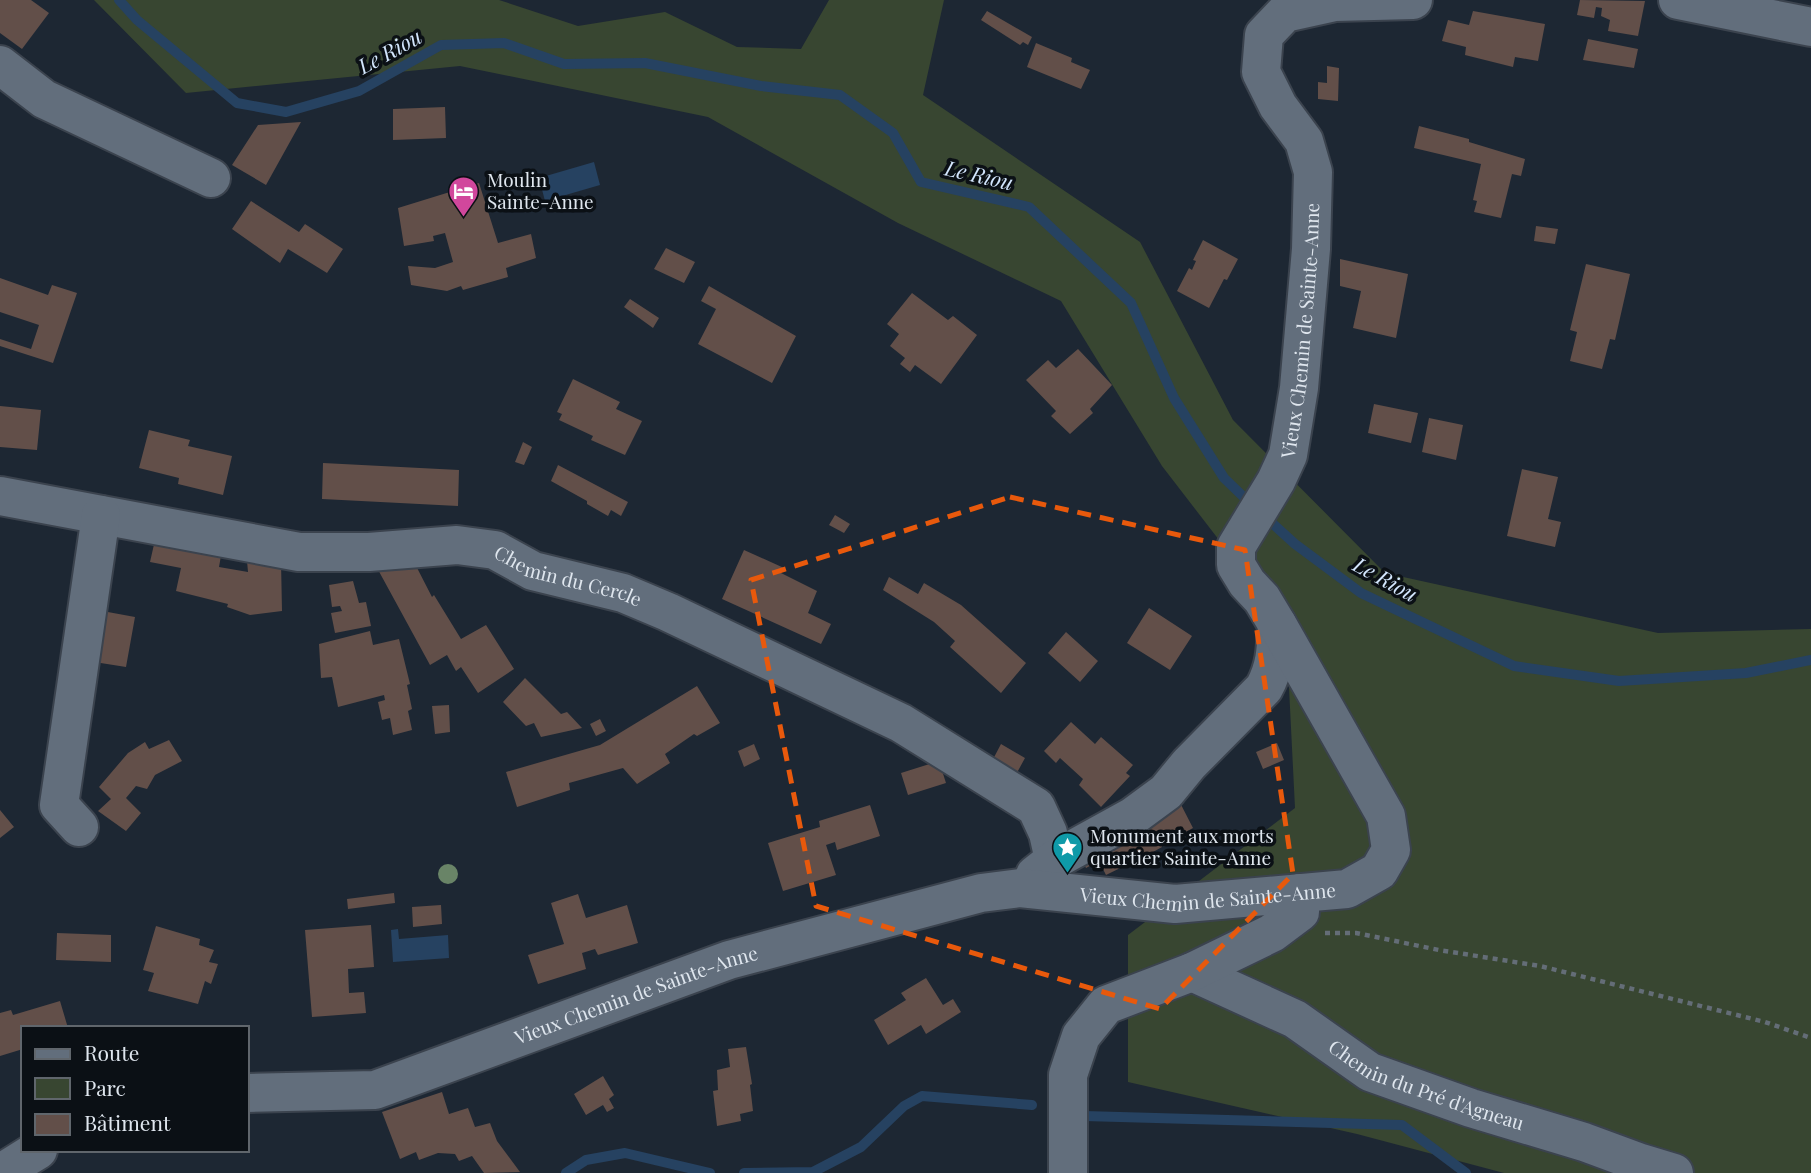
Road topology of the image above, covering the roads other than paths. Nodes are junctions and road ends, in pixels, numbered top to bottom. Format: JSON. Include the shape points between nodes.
{"nodes":[{"id":1,"x":1413,"y":0,"type":"edge"},
{"id":2,"x":1678,"y":0,"type":"edge"},
{"id":3,"x":1811,"y":27,"type":"edge"},
{"id":4,"x":0,"y":65,"type":"edge"},
{"id":5,"x":211,"y":178,"type":"dead end"},
{"id":6,"x":0,"y":496,"type":"edge"},
{"id":7,"x":101,"y":515,"type":"junction"},
{"id":8,"x":1277,"y":624,"type":"junction"},
{"id":9,"x":79,"y":827,"type":"dead end"},
{"id":10,"x":1054,"y":860,"type":"junction"},
{"id":11,"x":1020,"y":888,"type":"junction"},
{"id":12,"x":1300,"y":893,"type":"junction"},
{"id":13,"x":1192,"y":972,"type":"junction"},
{"id":14,"x":248,"y":1093,"type":"edge"},
{"id":15,"x":35,"y":1152,"type":"edge"},
{"id":16,"x":1,"y":1173,"type":"edge"},
{"id":17,"x":1068,"y":1173,"type":"edge"},
{"id":18,"x":1674,"y":1173,"type":"edge"}],
"edges":[{"from":1,"to":8,"type":"street","name":"Vieux Chemin de Sainte-Anne","via":[[1335,2],[1285,13],[1264,35],[1261,72],[1278,106],[1304,141],[1313,172],[1299,387],[1288,455],[1236,547],[1236,565]]},
{"from":2,"to":3,"type":"street"},
{"from":4,"to":5,"type":"street","via":[[44,99]]},
{"from":6,"to":7,"type":"street","name":"Chemin du Cercle"},
{"from":7,"to":9,"type":"street","via":[[59,805]]},
{"from":7,"to":10,"type":"street","name":"Chemin du Cercle","via":[[299,552],[457,545],[482,548],[495,550],[533,571],[623,593],[901,723],[1036,807]]},
{"from":8,"to":10,"type":"street","via":[[1276,657],[1265,688],[1166,792],[1132,817]]},
{"from":8,"to":12,"type":"street","name":"Vieux Chemin de Sainte-Anne","via":[[1386,816],[1391,850],[1379,871],[1347,889]]},
{"from":10,"to":11,"type":"street"},
{"from":11,"to":12,"type":"street","name":"Vieux Chemin de Sainte-Anne","via":[[1175,904]]},
{"from":11,"to":14,"type":"street","name":"Vieux Chemin de Sainte-Anne","via":[[981,892],[729,960],[375,1090]]},
{"from":12,"to":13,"type":"street","via":[[1300,912],[1272,933]]},
{"from":13,"to":17,"type":"street","via":[[1106,1005],[1082,1036],[1068,1075]]},
{"from":13,"to":18,"type":"street","name":"Chemin du Pré d'Agneau","via":[[1295,1019],[1370,1072]]},
{"from":15,"to":16,"type":"street"}]}
